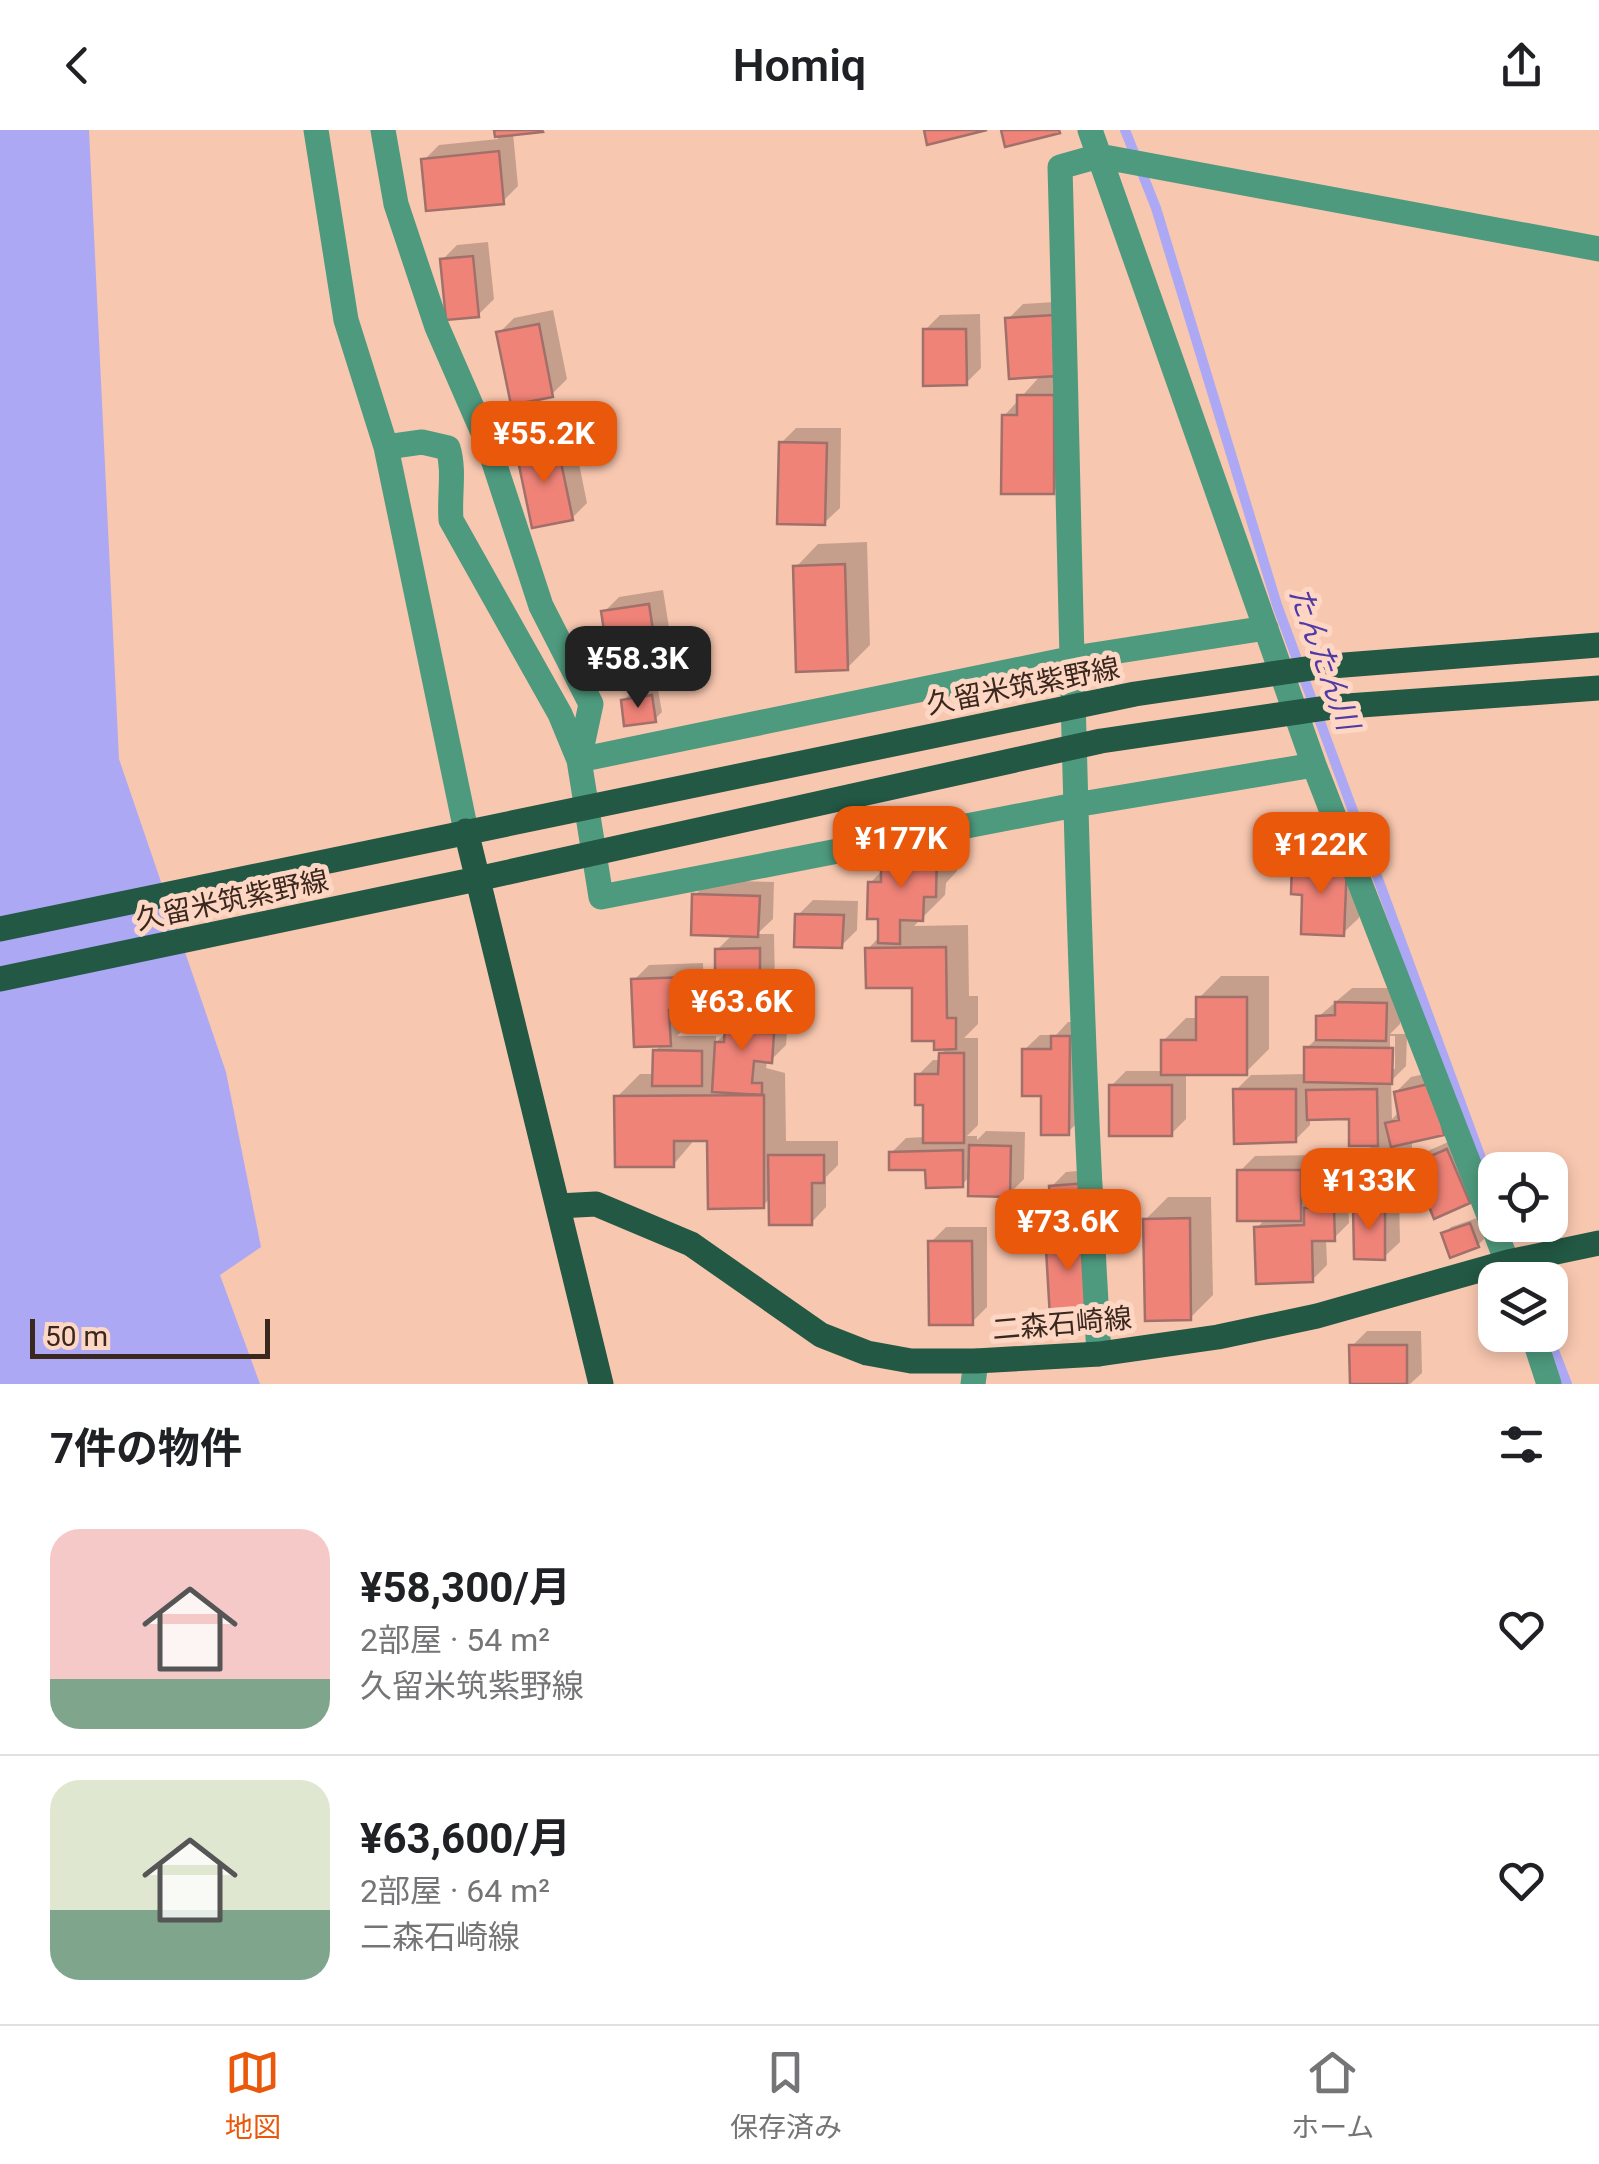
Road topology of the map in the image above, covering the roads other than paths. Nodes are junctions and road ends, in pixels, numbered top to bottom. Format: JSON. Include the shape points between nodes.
{"nodes":[{"id":1,"x":316,"y":130,"type":"edge"},
{"id":2,"x":383,"y":130,"type":"edge"},
{"id":3,"x":1090,"y":130,"type":"edge"},
{"id":4,"x":1099,"y":156,"type":"junction"},
{"id":5,"x":1599,"y":249,"type":"edge"},
{"id":6,"x":386,"y":448,"type":"junction"},
{"id":7,"x":1266,"y":628,"type":"junction"},
{"id":8,"x":1599,"y":646,"type":"edge"},
{"id":9,"x":1074,"y":658,"type":"junction"},
{"id":10,"x":1599,"y":688,"type":"edge"},
{"id":11,"x":579,"y":760,"type":"junction"},
{"id":12,"x":1314,"y":765,"type":"junction"},
{"id":13,"x":1075,"y":805,"type":"junction"},
{"id":14,"x":466,"y":831,"type":"junction"},
{"id":15,"x":477,"y":879,"type":"junction"},
{"id":16,"x":0,"y":929,"type":"edge"},
{"id":17,"x":0,"y":979,"type":"edge"},
{"id":18,"x":558,"y":1206,"type":"junction"},
{"id":19,"x":1599,"y":1242,"type":"edge"},
{"id":20,"x":1507,"y":1262,"type":"edge"},
{"id":21,"x":1538,"y":1262,"type":"edge"},
{"id":22,"x":1478,"y":1279,"type":"edge"},
{"id":23,"x":1539,"y":1352,"type":"edge"},
{"id":24,"x":1099,"y":1354,"type":"junction"},
{"id":25,"x":975,"y":1372,"type":"edge"},
{"id":26,"x":600,"y":1384,"type":"edge"},
{"id":27,"x":1549,"y":1384,"type":"edge"}],
"edges":[{"from":1,"to":6,"type":"street","via":[[346,320]]},
{"from":2,"to":11,"type":"street","via":[[396,204],[437,327],[488,444],[541,606],[592,704]]},
{"from":3,"to":4,"type":"street"},
{"from":4,"to":5,"type":"street"},
{"from":4,"to":7,"type":"street"},
{"from":4,"to":9,"type":"street","via":[[1060,168]]},
{"from":6,"to":11,"type":"street","via":[[422,442],[448,448],[454,466],[450,520],[560,714]]},
{"from":6,"to":14,"type":"street"},
{"from":7,"to":9,"type":"street"},
{"from":7,"to":12,"type":"street"},
{"from":8,"to":14,"type":"main road","name":"久留米筑紫野線","via":[[1320,668],[1135,694]]},
{"from":9,"to":11,"type":"street"},
{"from":9,"to":13,"type":"street"},
{"from":10,"to":15,"type":"main road","name":"久留米筑紫野線","via":[[1332,707],[1102,742]]},
{"from":11,"to":13,"type":"street","via":[[601,897]]},
{"from":12,"to":13,"type":"street"},
{"from":12,"to":20,"type":"street"},
{"from":13,"to":24,"type":"street"},
{"from":14,"to":15,"type":"main road"},
{"from":14,"to":16,"type":"main road","name":"久留米筑紫野線"},
{"from":15,"to":17,"type":"main road","name":"久留米筑紫野線"},
{"from":15,"to":18,"type":"main road"},
{"from":18,"to":25,"type":"main road","name":"二森石崎線","via":[[596,1204],[690,1244],[822,1335],[867,1353]]},
{"from":18,"to":26,"type":"main road"},
{"from":19,"to":21,"type":"main road","name":"二森石崎線"},
{"from":22,"to":24,"type":"main road","name":"二森石崎線","via":[[1218,1337]]},
{"from":23,"to":27,"type":"street"},
{"from":24,"to":25,"type":"main road","name":"二森石崎線"}]}
